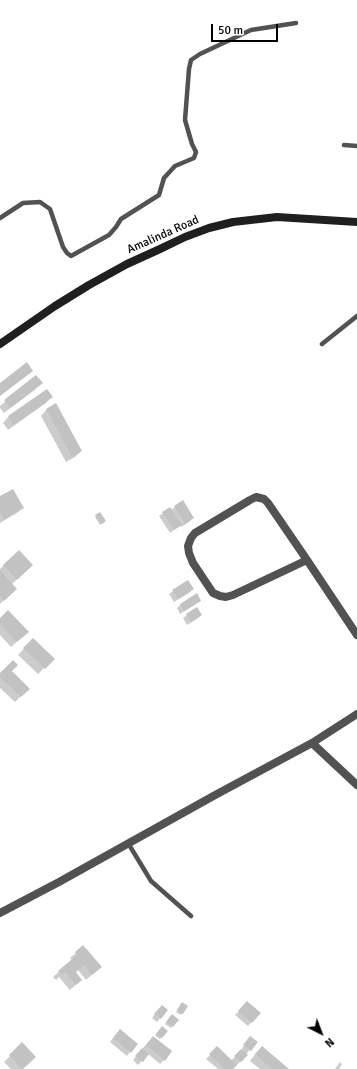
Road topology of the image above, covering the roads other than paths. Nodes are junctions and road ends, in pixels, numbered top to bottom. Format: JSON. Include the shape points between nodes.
{"nodes":[{"id":1,"x":296,"y":23,"type":"dead end"},
{"id":2,"x":344,"y":146,"type":"dead end"},
{"id":3,"x":357,"y":146,"type":"edge"},
{"id":4,"x":0,"y":218,"type":"edge"},
{"id":5,"x":357,"y":222,"type":"edge"},
{"id":6,"x":357,"y":316,"type":"edge"},
{"id":7,"x":0,"y":344,"type":"edge"},
{"id":8,"x":322,"y":344,"type":"dead end"},
{"id":9,"x":307,"y":560,"type":"junction"},
{"id":10,"x":357,"y":635,"type":"edge"},
{"id":11,"x":357,"y":714,"type":"edge"},
{"id":12,"x":312,"y":743,"type":"junction"},
{"id":13,"x":357,"y":785,"type":"edge"},
{"id":14,"x":128,"y":844,"type":"junction"},
{"id":15,"x":0,"y":913,"type":"edge"},
{"id":16,"x":191,"y":916,"type":"dead end"}],
"edges":[{"from":1,"to":4,"type":"lane","via":[[252,30],[191,60],[186,120],[196,152],[194,158],[175,166],[164,178],[159,195],[121,219],[109,235],[71,256],[63,247],[50,209],[40,202],[23,203]]},
{"from":2,"to":3,"type":"lane"},
{"from":5,"to":7,"type":"street","name":"Amalinda Road","via":[[277,217],[233,222],[209,228],[127,264],[55,306]]},
{"from":6,"to":8,"type":"lane"},
{"from":9,"to":9,"type":"street","via":[[268,503],[256,497],[195,532],[188,546],[193,563],[213,593],[226,598]]},
{"from":9,"to":10,"type":"street"},
{"from":11,"to":12,"type":"street"},
{"from":12,"to":13,"type":"street"},
{"from":12,"to":14,"type":"street"},
{"from":14,"to":15,"type":"street"},
{"from":14,"to":16,"type":"lane","via":[[152,881]]}]}
